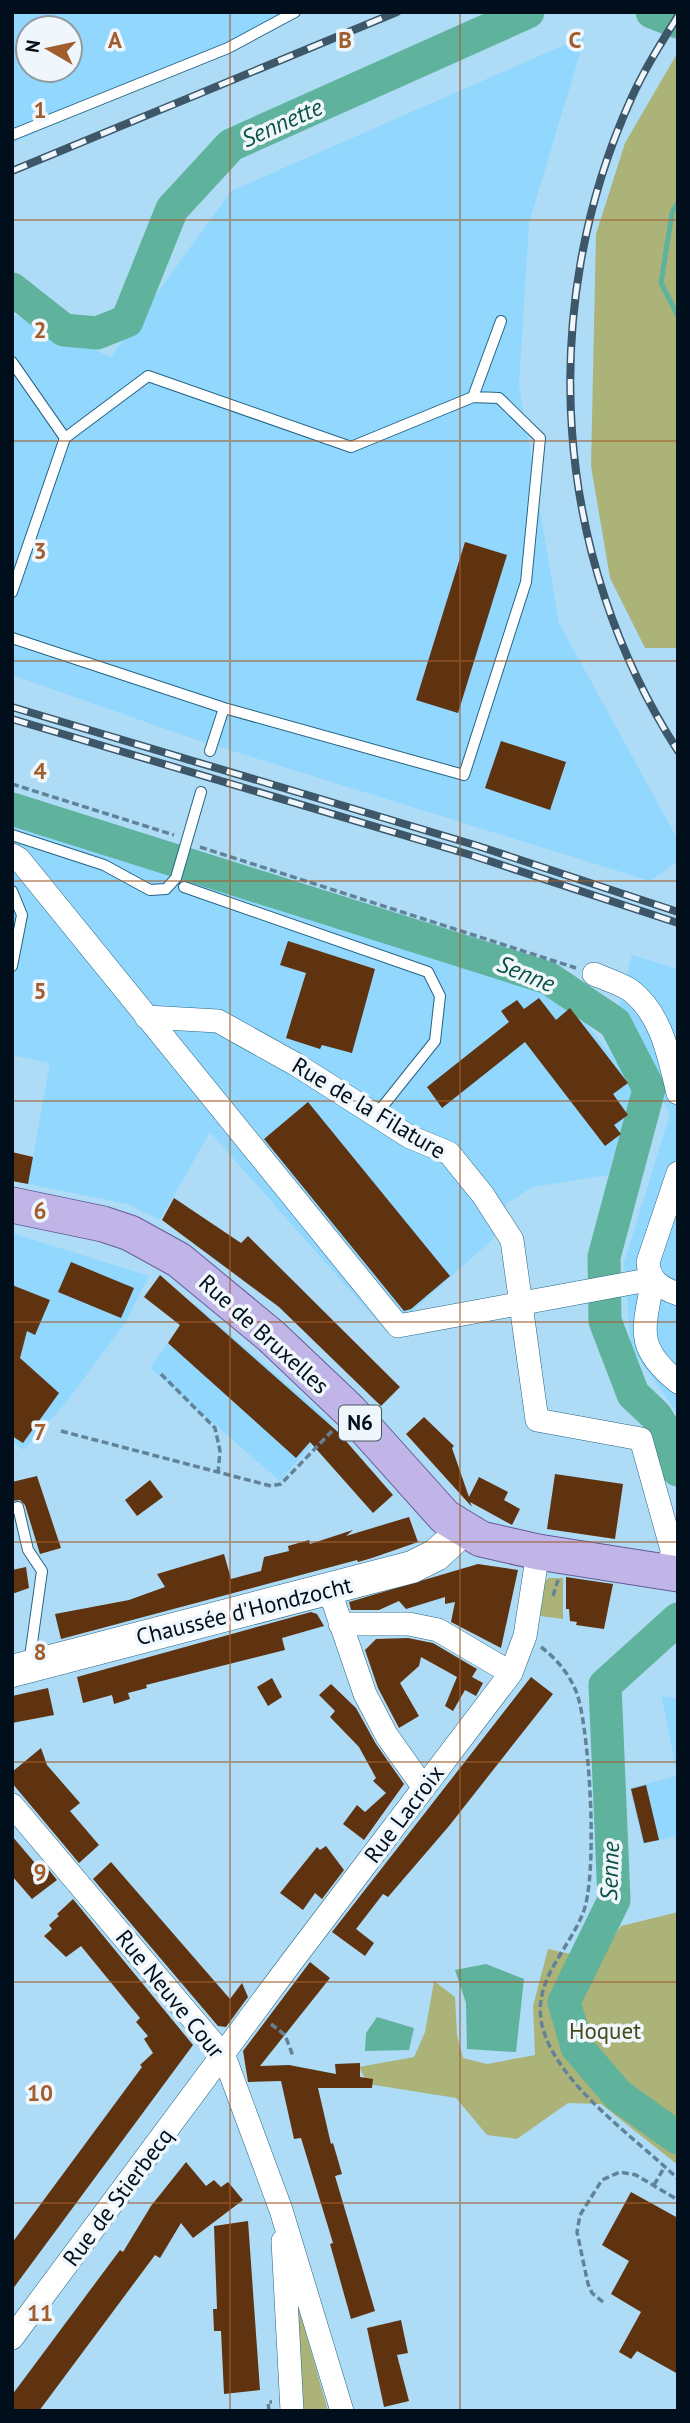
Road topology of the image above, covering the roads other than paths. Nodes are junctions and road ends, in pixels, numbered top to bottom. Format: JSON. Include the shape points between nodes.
{"nodes":[{"id":1,"x":295,"y":12,"type":"edge"},
{"id":2,"x":12,"y":135,"type":"edge"},
{"id":3,"x":502,"y":321,"type":"dead end"},
{"id":4,"x":12,"y":362,"type":"edge"},
{"id":5,"x":473,"y":397,"type":"junction"},
{"id":6,"x":65,"y":438,"type":"junction"},
{"id":7,"x":12,"y":592,"type":"edge"},
{"id":8,"x":12,"y":638,"type":"edge"},
{"id":9,"x":224,"y":708,"type":"junction"},
{"id":10,"x":210,"y":751,"type":"dead end"},
{"id":11,"x":201,"y":792,"type":"dead end"},
{"id":12,"x":12,"y":835,"type":"edge"},
{"id":13,"x":12,"y":855,"type":"edge"},
{"id":14,"x":180,"y":883,"type":"junction"},
{"id":15,"x":12,"y":891,"type":"edge"},
{"id":16,"x":12,"y":966,"type":"edge"},
{"id":17,"x":594,"y":974,"type":"road end"},
{"id":18,"x":146,"y":1017,"type":"junction"},
{"id":19,"x":678,"y":1093,"type":"edge"},
{"id":20,"x":375,"y":1116,"type":"junction"},
{"id":21,"x":678,"y":1172,"type":"edge"},
{"id":22,"x":12,"y":1205,"type":"edge"},
{"id":23,"x":653,"y":1279,"type":"junction"},
{"id":24,"x":678,"y":1294,"type":"edge"},
{"id":25,"x":519,"y":1302,"type":"junction"},
{"id":26,"x":678,"y":1382,"type":"edge"},
{"id":27,"x":12,"y":1509,"type":"edge"},
{"id":28,"x":464,"y":1530,"type":"junction"},
{"id":29,"x":538,"y":1552,"type":"junction"},
{"id":30,"x":674,"y":1573,"type":"edge"},
{"id":31,"x":329,"y":1589,"type":"junction"},
{"id":32,"x":340,"y":1624,"type":"junction"},
{"id":33,"x":20,"y":1669,"type":"edge"},
{"id":34,"x":511,"y":1673,"type":"junction"},
{"id":35,"x":424,"y":1788,"type":"junction"},
{"id":36,"x":14,"y":1812,"type":"edge"},
{"id":37,"x":224,"y":2056,"type":"junction"},
{"id":38,"x":281,"y":2210,"type":"junction"},
{"id":39,"x":12,"y":2338,"type":"edge"},
{"id":40,"x":292,"y":2411,"type":"edge"},
{"id":41,"x":342,"y":2411,"type":"edge"}],
"edges":[{"from":1,"to":2,"type":"lane","via":[[228,48]]},
{"from":3,"to":5,"type":"lane"},
{"from":4,"to":6,"type":"lane"},
{"from":5,"to":6,"type":"lane","via":[[351,447],[148,376]]},
{"from":5,"to":9,"type":"lane","via":[[499,398],[540,438],[526,582],[464,775]]},
{"from":6,"to":7,"type":"lane"},
{"from":8,"to":9,"type":"lane"},
{"from":9,"to":10,"type":"lane"},
{"from":11,"to":14,"type":"lane"},
{"from":12,"to":14,"type":"lane","via":[[104,865],[150,890]]},
{"from":13,"to":18,"type":"street"},
{"from":14,"to":20,"type":"lane","via":[[428,972],[440,996],[435,1041]]},
{"from":15,"to":16,"type":"lane","via":[[22,915]]},
{"from":17,"to":19,"type":"street","via":[[630,990],[652,1016],[666,1042]]},
{"from":18,"to":20,"type":"street","name":"Rue de la Filature","via":[[218,1021]]},
{"from":18,"to":25,"type":"street","via":[[398,1326]]},
{"from":20,"to":25,"type":"street","name":"Rue de la Filature","via":[[449,1153],[483,1195],[512,1241]]},
{"from":21,"to":23,"type":"street","via":[[648,1262]]},
{"from":22,"to":28,"type":"main road","name":"Rue de Bruxelles","number":"N6","via":[[103,1224],[179,1260],[253,1320],[350,1411],[445,1517]]},
{"from":23,"to":24,"type":"street"},
{"from":23,"to":25,"type":"street"},
{"from":23,"to":26,"type":"street","via":[[644,1333],[654,1362]]},
{"from":25,"to":30,"type":"street","name":"Rue de la Filature","via":[[537,1420],[641,1439],[670,1539]]},
{"from":27,"to":33,"type":"lane","via":[[18,1507],[27,1550],[42,1571]]},
{"from":28,"to":29,"type":"main road","name":"Rue de Bruxelles","number":"N6","via":[[500,1546]]},
{"from":28,"to":31,"type":"main road","name":"Chaussée d'Hondzocht","via":[[436,1555],[412,1567]]},
{"from":29,"to":30,"type":"main road","name":"Rue de Bruxelles","number":"N6"},
{"from":29,"to":34,"type":"street","name":"Rue Lacroix","via":[[525,1636]]},
{"from":31,"to":32,"type":"street"},
{"from":31,"to":33,"type":"main road","name":"Chaussée d'Hondzocht"},
{"from":32,"to":34,"type":"street","via":[[438,1630]]},
{"from":32,"to":35,"type":"street","via":[[365,1694]]},
{"from":34,"to":35,"type":"street","name":"Rue Lacroix"},
{"from":35,"to":37,"type":"street","name":"Rue Lacroix"},
{"from":36,"to":37,"type":"street","name":"Rue Neuve Cour"},
{"from":37,"to":38,"type":"street","name":"Rue Neuve Cour"},
{"from":37,"to":39,"type":"street","name":"Rue de Stierbecq"},
{"from":38,"to":40,"type":"street","name":"Rue Neuve Cour"},
{"from":38,"to":41,"type":"street","name":"Rue Neuve Cour"}]}
